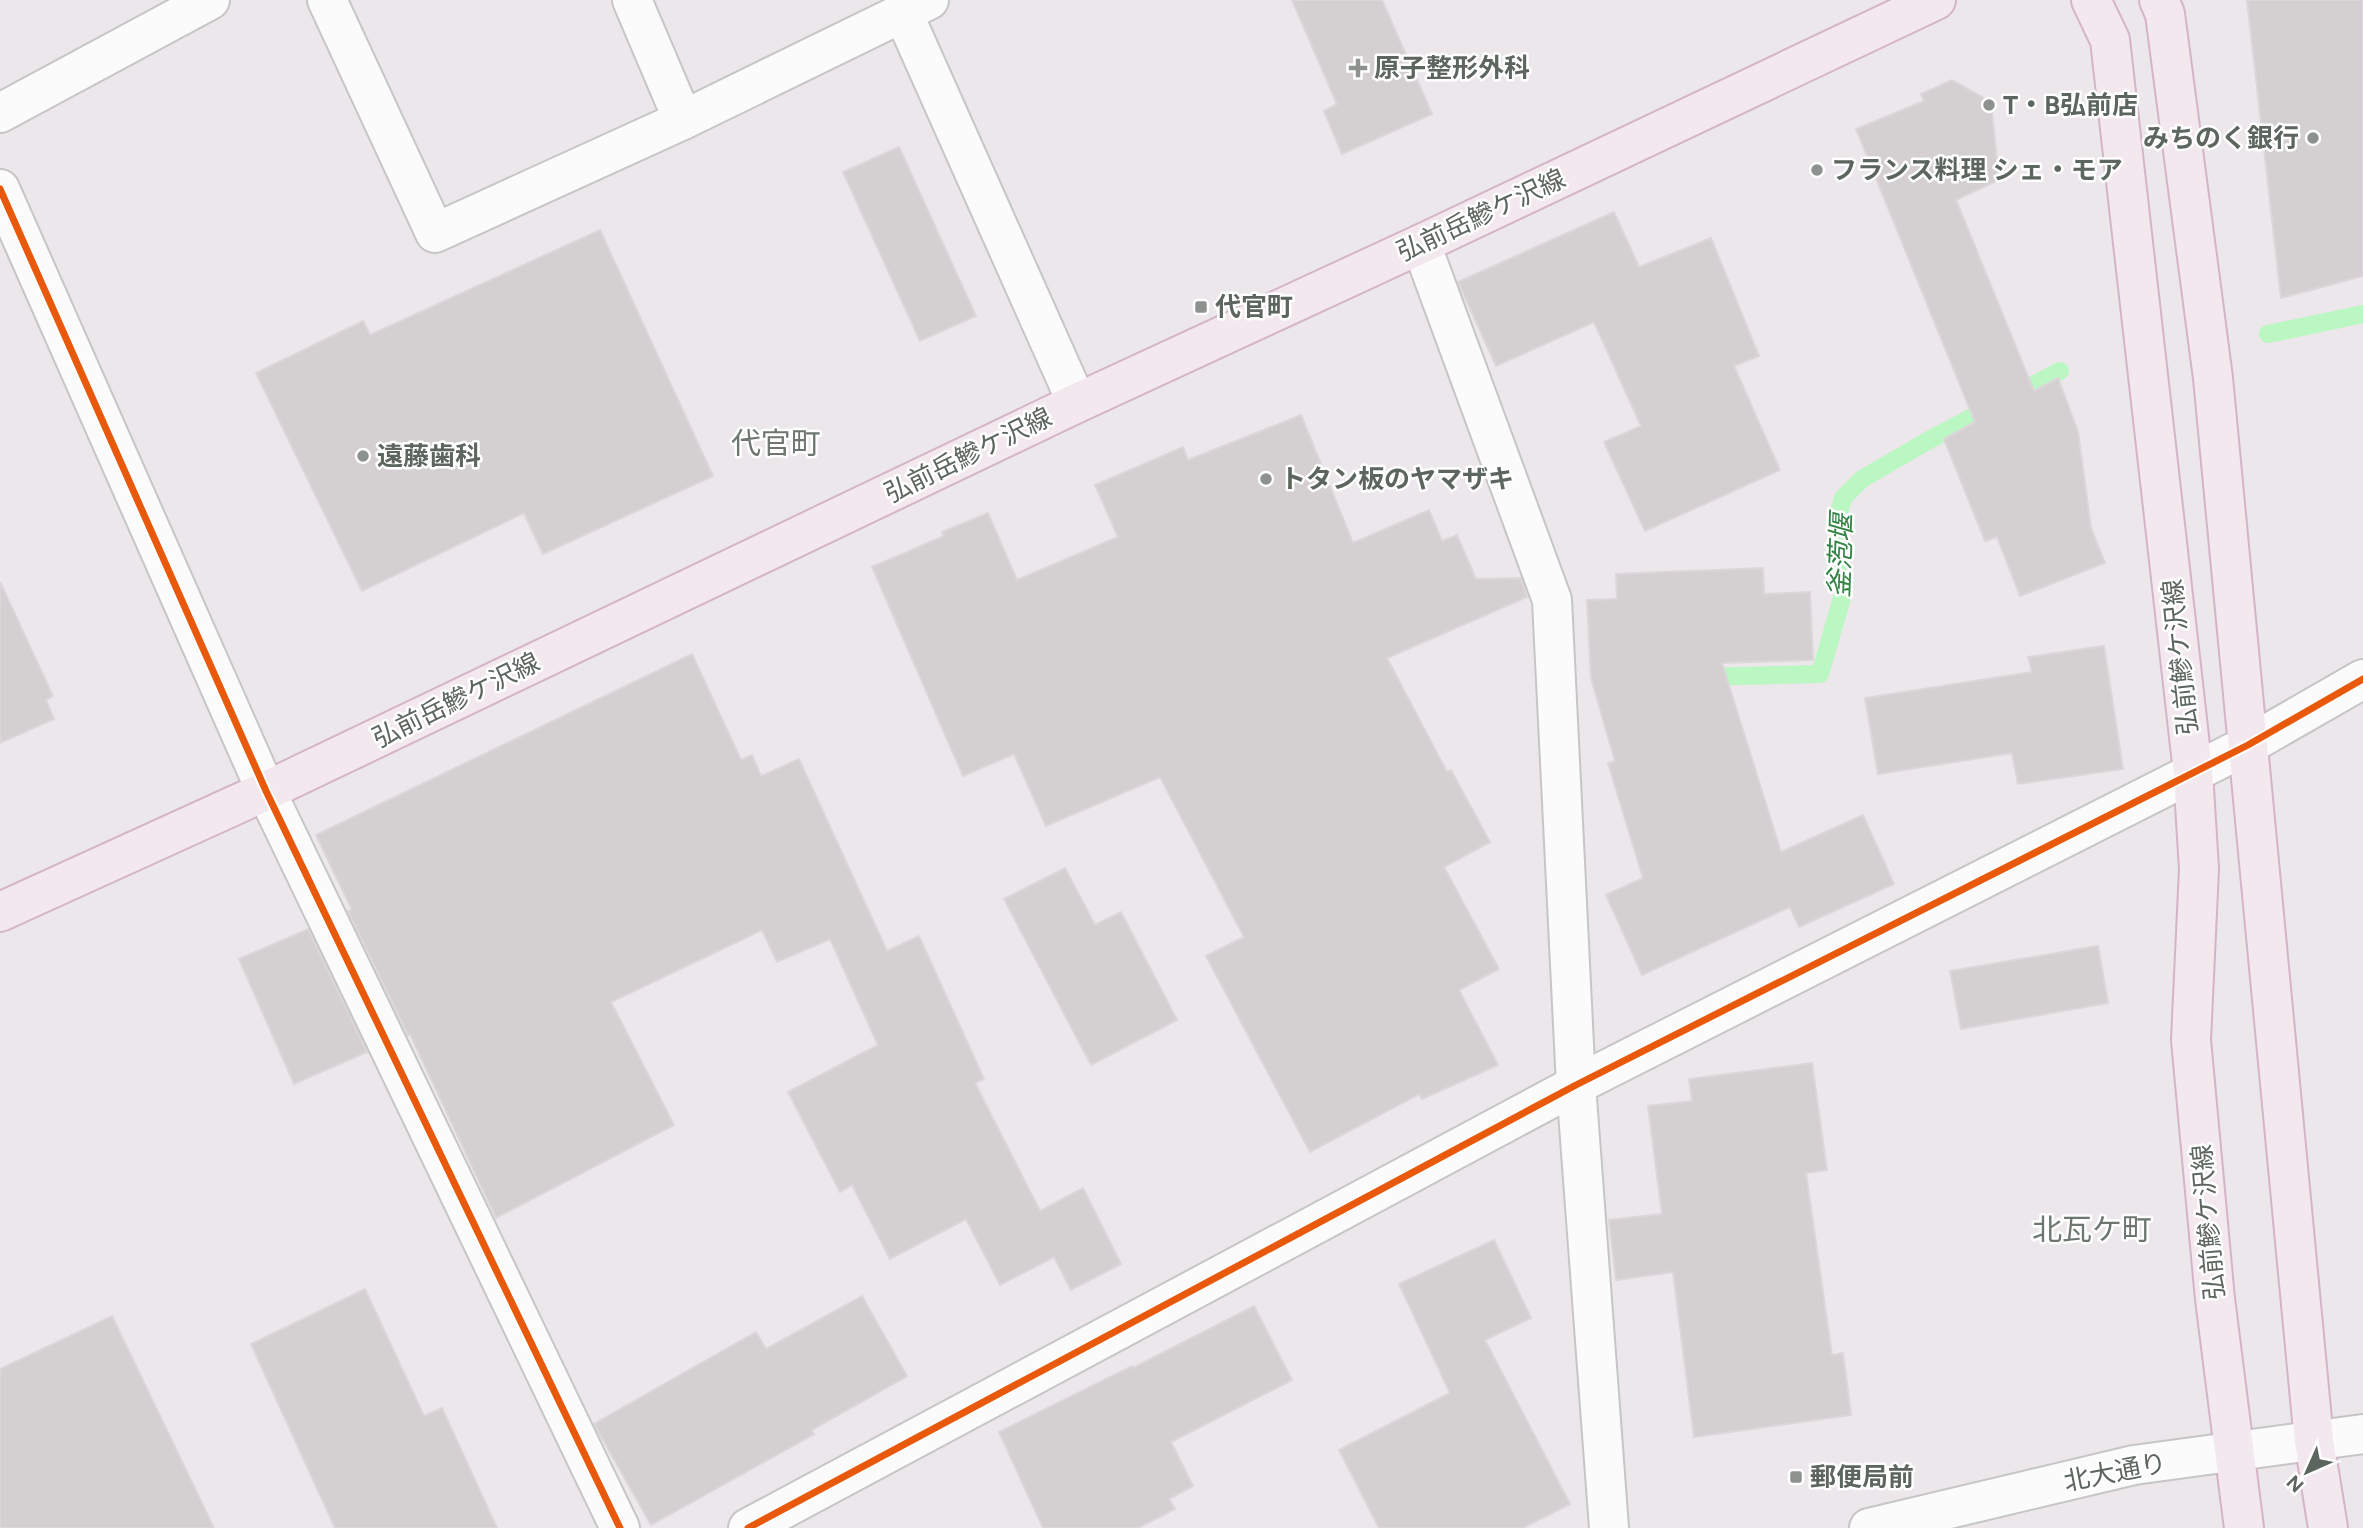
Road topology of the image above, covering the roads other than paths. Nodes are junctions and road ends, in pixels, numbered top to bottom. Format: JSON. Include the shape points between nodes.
{"nodes":[{"id":1,"x":210,"y":0,"type":"edge"},
{"id":2,"x":327,"y":0,"type":"edge"},
{"id":3,"x":632,"y":0,"type":"edge"},
{"id":4,"x":1936,"y":0,"type":"edge"},
{"id":5,"x":2091,"y":0,"type":"edge"},
{"id":6,"x":2159,"y":0,"type":"edge"},
{"id":7,"x":916,"y":6,"type":"edge"},
{"id":8,"x":0,"y":113,"type":"edge"},
{"id":9,"x":683,"y":120,"type":"junction"},
{"id":10,"x":0,"y":189,"type":"edge"},
{"id":11,"x":1421,"y":244,"type":"junction"},
{"id":12,"x":1077,"y":403,"type":"junction"},
{"id":13,"x":2363,"y":679,"type":"edge"},
{"id":14,"x":2248,"y":745,"type":"junction"},
{"id":15,"x":2193,"y":772,"type":"junction"},
{"id":16,"x":266,"y":791,"type":"junction"},
{"id":17,"x":0,"y":912,"type":"edge"},
{"id":18,"x":1576,"y":1085,"type":"junction"},
{"id":19,"x":2363,"y":1434,"type":"edge"},
{"id":20,"x":2314,"y":1441,"type":"junction"},
{"id":21,"x":2235,"y":1451,"type":"junction"},
{"id":22,"x":620,"y":1528,"type":"edge"},
{"id":23,"x":748,"y":1528,"type":"edge"},
{"id":24,"x":1609,"y":1528,"type":"edge"},
{"id":25,"x":1869,"y":1528,"type":"edge"},
{"id":26,"x":2244,"y":1528,"type":"edge"},
{"id":27,"x":2328,"y":1528,"type":"edge"}],
"edges":[{"from":1,"to":8,"type":"street"},
{"from":2,"to":9,"type":"street","via":[[435,233]]},
{"from":3,"to":9,"type":"street"},
{"from":4,"to":11,"type":"main road","name":"弘前岳鰺ケ沢線"},
{"from":5,"to":15,"type":"main road","name":"弘前鰺ケ沢線","via":[[2110,40]]},
{"from":6,"to":14,"type":"main road","via":[[2165,14],[2213,377]]},
{"from":7,"to":9,"type":"street"},
{"from":7,"to":12,"type":"street"},
{"from":10,"to":16,"type":"street"},
{"from":11,"to":12,"type":"main road","name":"弘前岳鰺ケ沢線"},
{"from":11,"to":18,"type":"street","via":[[1552,600]]},
{"from":12,"to":16,"type":"main road","name":"弘前岳鰺ケ沢線"},
{"from":13,"to":14,"type":"street"},
{"from":14,"to":15,"type":"street"},
{"from":14,"to":20,"type":"main road"},
{"from":15,"to":18,"type":"street"},
{"from":15,"to":21,"type":"main road","name":"弘前鰺ケ沢線","via":[[2199,869],[2191,1040],[2215,1299]]},
{"from":16,"to":17,"type":"main road","name":"弘前岳鰺ケ沢線"},
{"from":16,"to":22,"type":"street"},
{"from":18,"to":23,"type":"street"},
{"from":18,"to":24,"type":"street"},
{"from":19,"to":20,"type":"street","name":"北大通り"},
{"from":20,"to":21,"type":"street","name":"北大通り"},
{"from":20,"to":27,"type":"main road"},
{"from":21,"to":25,"type":"street","name":"北大通り","via":[[2134,1465]]},
{"from":21,"to":26,"type":"main road","name":"弘前鰺ケ沢線"}]}
